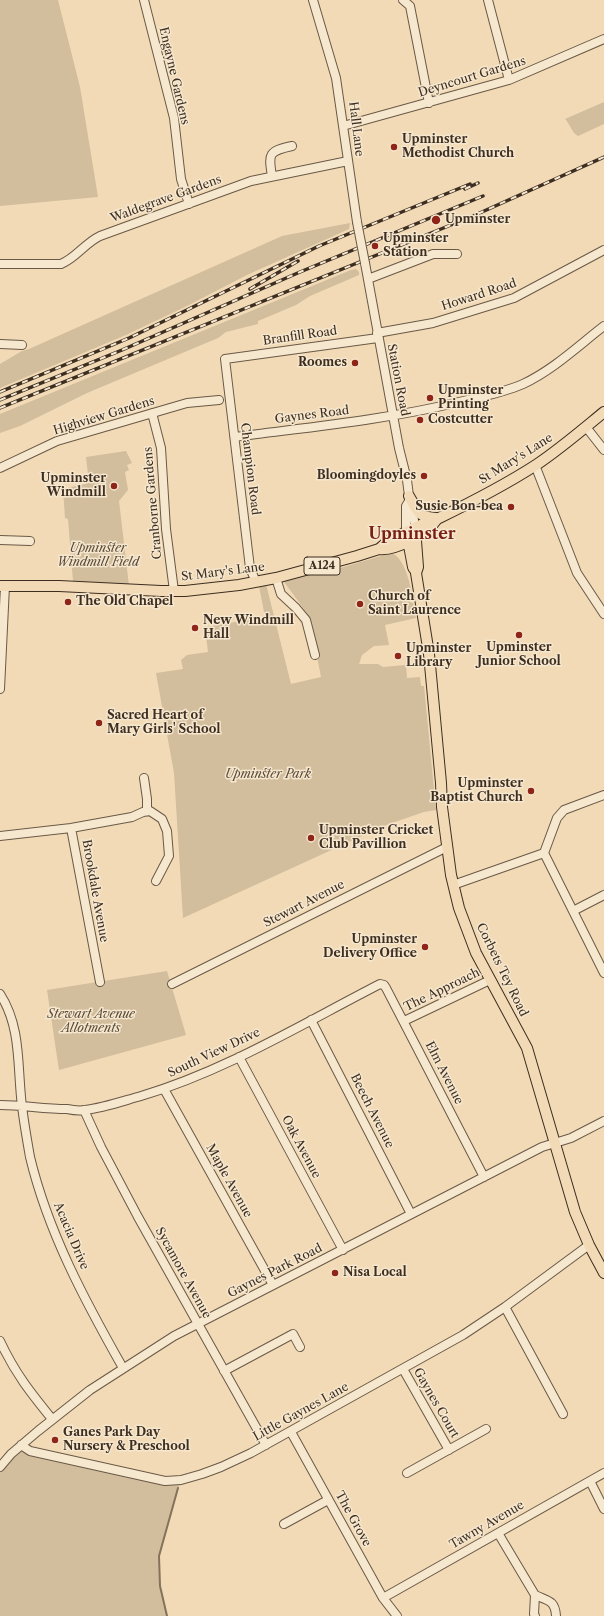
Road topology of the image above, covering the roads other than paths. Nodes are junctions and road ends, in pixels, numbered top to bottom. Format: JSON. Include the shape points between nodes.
{"nodes":[{"id":1,"x":144,"y":0,"type":"edge"},
{"id":2,"x":313,"y":0,"type":"edge"},
{"id":3,"x":403,"y":0,"type":"edge"},
{"id":4,"x":488,"y":0,"type":"edge"},
{"id":5,"x":604,"y":39,"type":"edge"},
{"id":6,"x":509,"y":80,"type":"junction"},
{"id":7,"x":429,"y":103,"type":"junction"},
{"id":8,"x":344,"y":126,"type":"junction"},
{"id":9,"x":292,"y":146,"type":"dead end"},
{"id":10,"x":348,"y":161,"type":"junction"},
{"id":11,"x":272,"y":176,"type":"junction"},
{"id":12,"x":189,"y":204,"type":"junction"},
{"id":13,"x":604,"y":250,"type":"edge"},
{"id":14,"x":457,"y":254,"type":"dead end"},
{"id":15,"x":365,"y":263,"type":"joint"},
{"id":16,"x":0,"y":264,"type":"edge"},
{"id":17,"x":368,"y":279,"type":"junction"},
{"id":18,"x":604,"y":326,"type":"edge"},
{"id":19,"x":378,"y":335,"type":"junction"},
{"id":20,"x":0,"y":344,"type":"edge"},
{"id":21,"x":22,"y":345,"type":"dead end"},
{"id":22,"x":225,"y":359,"type":"joint"},
{"id":23,"x":219,"y":400,"type":"dead end"},
{"id":24,"x":604,"y":412,"type":"edge"},
{"id":25,"x":152,"y":413,"type":"junction"},
{"id":26,"x":393,"y":415,"type":"junction"},
{"id":27,"x":586,"y":427,"type":"junction"},
{"id":28,"x":235,"y":437,"type":"junction"},
{"id":29,"x":604,"y":450,"type":"edge"},
{"id":30,"x":535,"y":465,"type":"junction"},
{"id":31,"x":0,"y":468,"type":"edge"},
{"id":32,"x":409,"y":499,"type":"junction"},
{"id":33,"x":438,"y":519,"type":"junction"},
{"id":34,"x":411,"y":534,"type":"junction"},
{"id":35,"x":0,"y":540,"type":"edge"},
{"id":36,"x":30,"y":541,"type":"dead end"},
{"id":37,"x":394,"y":548,"type":"junction"},
{"id":38,"x":379,"y":549,"type":"junction"},
{"id":39,"x":416,"y":572,"type":"junction"},
{"id":40,"x":276,"y":578,"type":"junction"},
{"id":41,"x":256,"y":582,"type":"junction"},
{"id":42,"x":3,"y":586,"type":"edge"},
{"id":43,"x":174,"y":591,"type":"junction"},
{"id":44,"x":604,"y":614,"type":"edge"},
{"id":45,"x":315,"y":655,"type":"dead end"},
{"id":46,"x":1,"y":658,"type":"edge"},
{"id":47,"x":0,"y":689,"type":"edge"},
{"id":48,"x":144,"y":778,"type":"dead end"},
{"id":49,"x":604,"y":795,"type":"edge"},
{"id":50,"x":147,"y":811,"type":"junction"},
{"id":51,"x":71,"y":828,"type":"junction"},
{"id":52,"x":0,"y":836,"type":"edge"},
{"id":53,"x":447,"y":847,"type":"junction"},
{"id":54,"x":544,"y":853,"type":"junction"},
{"id":55,"x":156,"y":881,"type":"dead end"},
{"id":56,"x":453,"y":885,"type":"junction"},
{"id":57,"x":604,"y":895,"type":"edge"},
{"id":58,"x":573,"y":911,"type":"junction"},
{"id":59,"x":604,"y":973,"type":"edge"},
{"id":60,"x":490,"y":980,"type":"junction"},
{"id":61,"x":100,"y":982,"type":"dead end"},
{"id":62,"x":172,"y":984,"type":"dead end"},
{"id":63,"x":380,"y":984,"type":"joint"},
{"id":64,"x":0,"y":994,"type":"edge"},
{"id":65,"x":311,"y":1020,"type":"junction"},
{"id":66,"x":404,"y":1022,"type":"junction"},
{"id":67,"x":239,"y":1057,"type":"junction"},
{"id":68,"x":164,"y":1089,"type":"junction"},
{"id":69,"x":0,"y":1105,"type":"edge"},
{"id":70,"x":22,"y":1105,"type":"junction"},
{"id":71,"x":84,"y":1110,"type":"junction"},
{"id":72,"x":604,"y":1121,"type":"edge"},
{"id":73,"x":555,"y":1143,"type":"junction"},
{"id":74,"x":484,"y":1177,"type":"junction"},
{"id":75,"x":411,"y":1214,"type":"junction"},
{"id":76,"x":589,"y":1245,"type":"junction"},
{"id":77,"x":343,"y":1250,"type":"junction"},
{"id":78,"x":604,"y":1273,"type":"edge"},
{"id":79,"x":273,"y":1285,"type":"junction"},
{"id":80,"x":505,"y":1307,"type":"junction"},
{"id":81,"x":197,"y":1324,"type":"junction"},
{"id":82,"x":0,"y":1341,"type":"edge"},
{"id":83,"x":300,"y":1347,"type":"dead end"},
{"id":84,"x":123,"y":1368,"type":"junction"},
{"id":85,"x":403,"y":1369,"type":"junction"},
{"id":86,"x":224,"y":1371,"type":"junction"},
{"id":87,"x":563,"y":1414,"type":"dead end"},
{"id":88,"x":52,"y":1419,"type":"junction"},
{"id":89,"x":486,"y":1429,"type":"dead end"},
{"id":90,"x":291,"y":1432,"type":"junction"},
{"id":91,"x":21,"y":1445,"type":"junction"},
{"id":92,"x":266,"y":1445,"type":"junction"},
{"id":93,"x":449,"y":1450,"type":"junction"},
{"id":94,"x":0,"y":1467,"type":"edge"},
{"id":95,"x":407,"y":1473,"type":"dead end"},
{"id":96,"x":604,"y":1474,"type":"edge"},
{"id":97,"x":590,"y":1481,"type":"junction"},
{"id":98,"x":328,"y":1500,"type":"junction"},
{"id":99,"x":604,"y":1509,"type":"edge"},
{"id":100,"x":284,"y":1524,"type":"dead end"},
{"id":101,"x":498,"y":1533,"type":"junction"},
{"id":102,"x":535,"y":1595,"type":"junction"},
{"id":103,"x":383,"y":1598,"type":"junction"},
{"id":104,"x":396,"y":1616,"type":"edge"},
{"id":105,"x":535,"y":1616,"type":"edge"},
{"id":106,"x":556,"y":1616,"type":"edge"}],
"edges":[{"from":1,"to":12,"type":"street","name":"Engayne Gardens","via":[[174,118],[181,179]]},
{"from":2,"to":8,"type":"street","name":"Hall Lane","via":[[336,78]]},
{"from":3,"to":7,"type":"street","via":[[410,6]]},
{"from":4,"to":6,"type":"street"},
{"from":5,"to":6,"type":"street","name":"Deyncourt Gardens"},
{"from":6,"to":7,"type":"street","name":"Deyncourt Gardens"},
{"from":7,"to":8,"type":"street","name":"Deyncourt Gardens"},
{"from":8,"to":10,"type":"street","name":"Hall Lane"},
{"from":9,"to":11,"type":"street","via":[[274,150],[270,154]]},
{"from":10,"to":11,"type":"street","name":"Waldegrave Gardens"},
{"from":10,"to":15,"type":"street","name":"Hall Lane","bridge":true},
{"from":11,"to":12,"type":"street","name":"Waldegrave Gardens"},
{"from":12,"to":16,"type":"street","name":"Waldegrave Gardens","via":[[91,240],[68,261],[61,264]]},
{"from":13,"to":19,"type":"street","name":"Howard Road","via":[[514,298]]},
{"from":14,"to":17,"type":"street","via":[[433,254]]},
{"from":15,"to":17,"type":"street","name":"Station Road"},
{"from":17,"to":19,"type":"street","name":"Station Road"},
{"from":18,"to":26,"type":"street","name":"Gaynes Road","via":[[542,374],[522,384],[437,408]]},
{"from":19,"to":22,"type":"street","name":"Branfill Road"},
{"from":19,"to":26,"type":"street","name":"Station Road"},
{"from":20,"to":21,"type":"street"},
{"from":22,"to":28,"type":"street","name":"Champion Road"},
{"from":23,"to":25,"type":"street","name":"Highview Gardens","via":[[188,403]]},
{"from":24,"to":27,"type":"main road","name":"St Mary's Lane"},
{"from":25,"to":31,"type":"street","name":"Highview Gardens","via":[[57,442]]},
{"from":25,"to":43,"type":"street","name":"Cranborne Gardens","via":[[161,448],[166,529]]},
{"from":26,"to":28,"type":"street","name":"Gaynes Road"},
{"from":26,"to":32,"type":"street","name":"Station Road","via":[[408,480]]},
{"from":27,"to":29,"type":"street"},
{"from":27,"to":30,"type":"main road","name":"St Mary's Lane"},
{"from":28,"to":41,"type":"street","name":"Champion Road","via":[[250,568]]},
{"from":30,"to":33,"type":"main road","name":"St Mary's Lane"},
{"from":30,"to":44,"type":"street","via":[[577,573]]},
{"from":32,"to":33,"type":"main road","via":[[422,516]]},
{"from":32,"to":34,"type":"street","name":"Station Road","via":[[406,506]]},
{"from":33,"to":34,"type":"main road","name":"St Mary's Lane","via":[[432,527]]},
{"from":34,"to":37,"type":"main road","name":"St Mary's Lane"},
{"from":34,"to":38,"type":"main road","name":"St Mary's Lane","number":"A124","via":[[385,543]]},
{"from":34,"to":39,"type":"main road","name":"Corbets Tey Road","via":[[418,567]]},
{"from":35,"to":36,"type":"street"},
{"from":37,"to":38,"type":"main road"},
{"from":37,"to":39,"type":"main road","via":[[403,554],[412,570]]},
{"from":38,"to":40,"type":"main road","name":"St Mary's Lane","number":"A124"},
{"from":39,"to":53,"type":"main road","name":"Corbets Tey Road","via":[[429,654]]},
{"from":40,"to":41,"type":"main road","name":"St Mary's Lane","number":"A124"},
{"from":40,"to":45,"type":"street","via":[[281,594],[306,620]]},
{"from":41,"to":43,"type":"main road","name":"St Mary's Lane","number":"A124"},
{"from":42,"to":43,"type":"main road","name":"St Mary's Lane","number":"A124"},
{"from":42,"to":46,"type":"street"},
{"from":46,"to":47,"type":"street"},
{"from":48,"to":50,"type":"street"},
{"from":49,"to":54,"type":"street","via":[[564,810],[557,818]]},
{"from":50,"to":51,"type":"street","via":[[132,817]]},
{"from":50,"to":55,"type":"street","via":[[162,818],[167,831],[169,856]]},
{"from":51,"to":52,"type":"street","name":"Brookdale Avenue"},
{"from":51,"to":61,"type":"street","name":"Brookdale Avenue"},
{"from":53,"to":56,"type":"main road","name":"Corbets Tey Road"},
{"from":53,"to":62,"type":"street","name":"Stewart Avenue"},
{"from":54,"to":56,"type":"street"},
{"from":54,"to":58,"type":"street"},
{"from":56,"to":60,"type":"main road","name":"Corbets Tey Road","via":[[473,946]]},
{"from":57,"to":58,"type":"street"},
{"from":58,"to":59,"type":"street"},
{"from":60,"to":66,"type":"street","name":"The Approach"},
{"from":60,"to":73,"type":"main road","name":"Corbets Tey Road","via":[[527,1048]]},
{"from":63,"to":65,"type":"street","name":"South View Drive"},
{"from":63,"to":66,"type":"street","name":"Elm Avenue","via":[[386,988]]},
{"from":64,"to":70,"type":"street","name":"Acacia Drive","via":[[16,1032]]},
{"from":65,"to":67,"type":"street","name":"South View Drive"},
{"from":65,"to":75,"type":"street","name":"Beech Avenue"},
{"from":66,"to":74,"type":"street","name":"Elm Avenue"},
{"from":67,"to":68,"type":"street","name":"South View Drive"},
{"from":67,"to":77,"type":"street","name":"Oak Avenue"},
{"from":68,"to":71,"type":"street","name":"South View Drive"},
{"from":68,"to":79,"type":"street","name":"Maple Avenue"},
{"from":69,"to":70,"type":"street","name":"South View Drive"},
{"from":70,"to":71,"type":"street","name":"South View Drive"},
{"from":70,"to":84,"type":"street","name":"Acacia Drive","via":[[36,1179],[58,1241]]},
{"from":71,"to":81,"type":"street","name":"Sycamore Avenue","via":[[101,1148]]},
{"from":72,"to":73,"type":"street","name":"Gaynes Park Road"},
{"from":73,"to":74,"type":"street","name":"Gaynes Park Road","via":[[542,1147]]},
{"from":73,"to":76,"type":"main road","name":"Corbets Tey Road","via":[[575,1212]]},
{"from":74,"to":75,"type":"street","name":"Gaynes Park Road"},
{"from":75,"to":77,"type":"street","name":"Gaynes Park Road"},
{"from":76,"to":78,"type":"main road","name":"Corbets Tey Road"},
{"from":76,"to":80,"type":"street","name":"Little Gaynes Lane"},
{"from":77,"to":79,"type":"street","name":"Gaynes Park Road"},
{"from":79,"to":81,"type":"street","name":"Gaynes Park Road"},
{"from":80,"to":85,"type":"street","name":"Little Gaynes Lane","via":[[463,1335]]},
{"from":80,"to":87,"type":"street"},
{"from":81,"to":84,"type":"street","name":"Gaynes Park Road"},
{"from":81,"to":86,"type":"street","name":"Sycamore Avenue"},
{"from":82,"to":88,"type":"street","via":[[26,1388]]},
{"from":83,"to":86,"type":"street","via":[[293,1334]]},
{"from":84,"to":88,"type":"street","name":"Gaynes Park Road"},
{"from":85,"to":90,"type":"street","name":"Little Gaynes Lane"},
{"from":85,"to":93,"type":"street","name":"Gaynes Court"},
{"from":86,"to":92,"type":"street","name":"Sycamore Avenue"},
{"from":88,"to":91,"type":"street","name":"Gaynes Park Road"},
{"from":89,"to":93,"type":"street","name":"Gaynes Court"},
{"from":90,"to":92,"type":"street","name":"Little Gaynes Lane"},
{"from":90,"to":98,"type":"street","name":"The Grove"},
{"from":91,"to":92,"type":"street","name":"Little Gaynes Lane","via":[[30,1451],[165,1481],[181,1480],[208,1472]]},
{"from":91,"to":94,"type":"street"},
{"from":93,"to":95,"type":"street","name":"Gaynes Court"},
{"from":96,"to":97,"type":"street","name":"Tawny Avenue"},
{"from":97,"to":99,"type":"street"},
{"from":97,"to":101,"type":"street","name":"Tawny Avenue"},
{"from":98,"to":100,"type":"street"},
{"from":98,"to":103,"type":"street","name":"The Grove"},
{"from":101,"to":102,"type":"street"},
{"from":101,"to":103,"type":"street","name":"Tawny Avenue"},
{"from":102,"to":105,"type":"street"},
{"from":102,"to":106,"type":"street","via":[[553,1603]]},
{"from":103,"to":104,"type":"street","name":"The Grove"}]}
